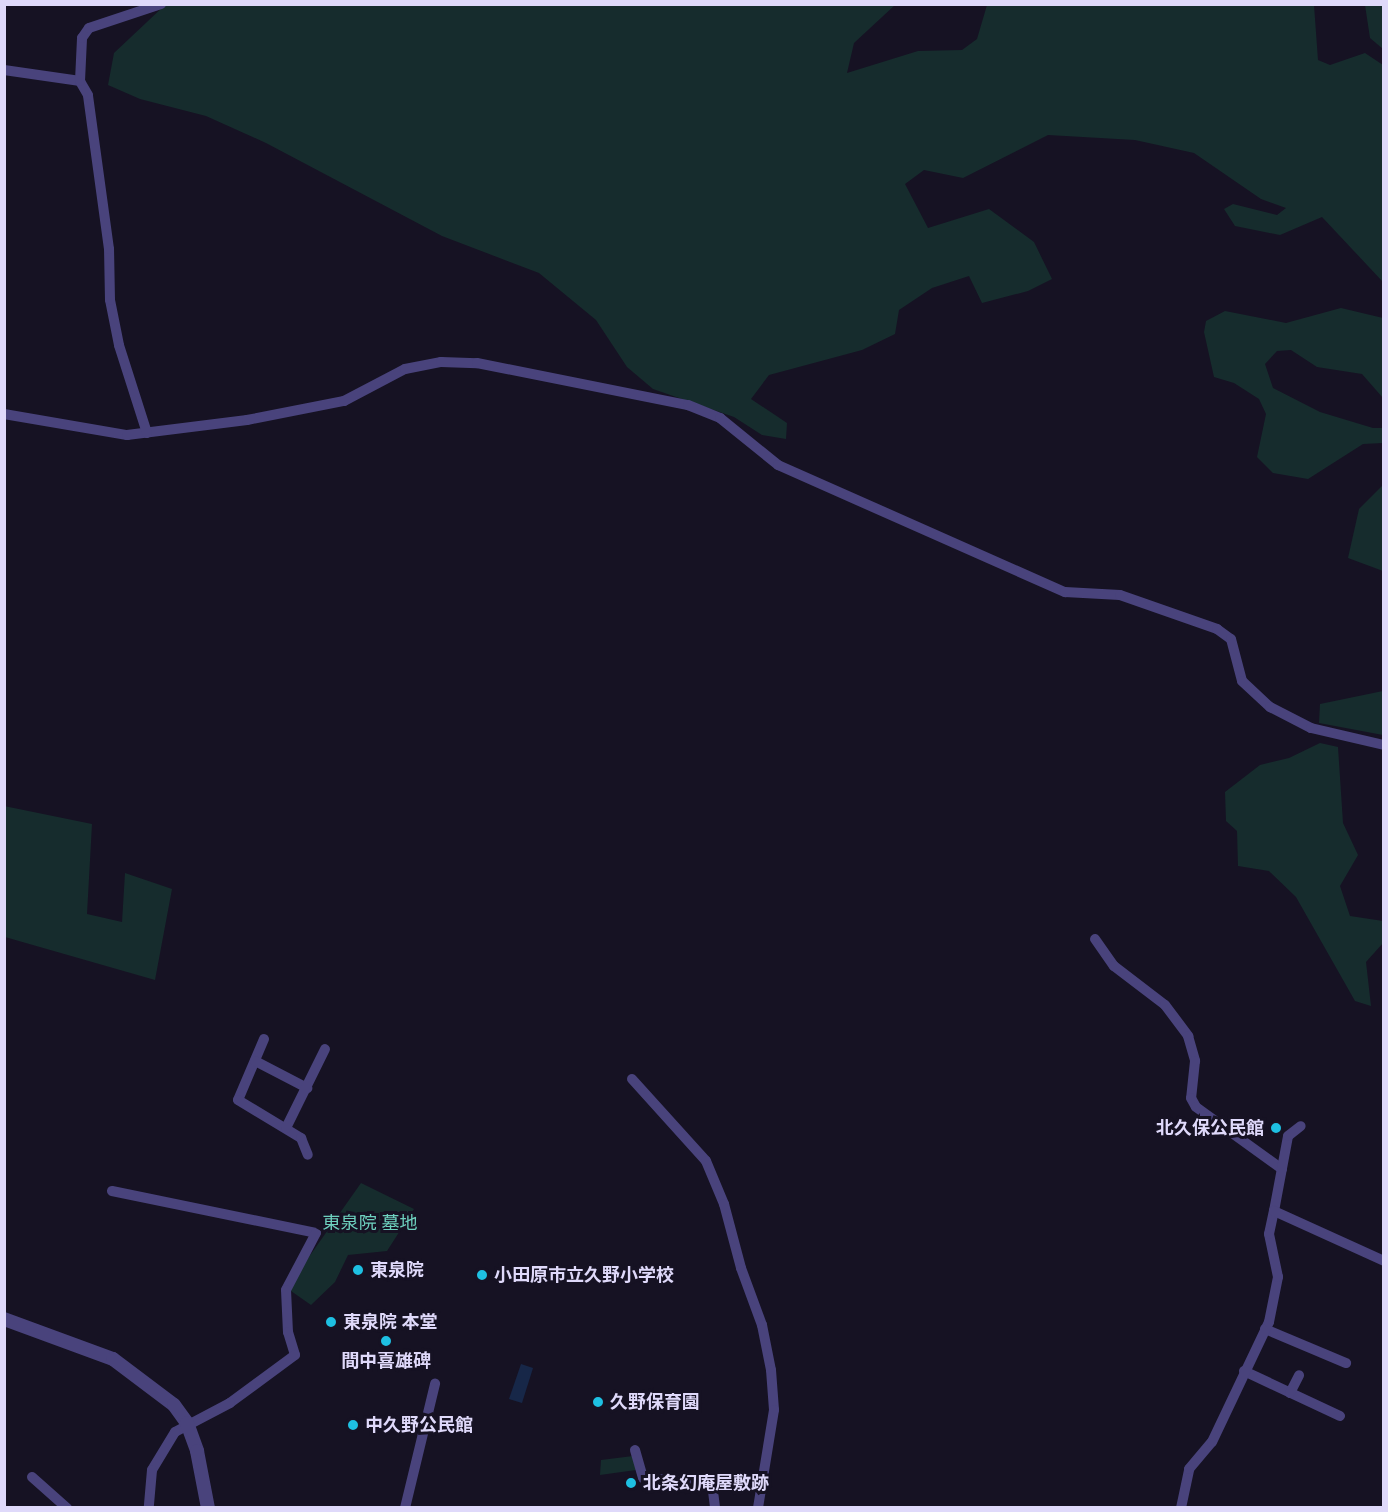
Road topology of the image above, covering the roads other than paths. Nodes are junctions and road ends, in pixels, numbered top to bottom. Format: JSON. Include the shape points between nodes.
{"nodes":[{"id":1,"x":161,"y":4,"type":"edge"},
{"id":2,"x":4,"y":70,"type":"edge"},
{"id":3,"x":80,"y":81,"type":"junction"},
{"id":4,"x":4,"y":414,"type":"edge"},
{"id":5,"x":147,"y":433,"type":"junction"},
{"id":6,"x":1383,"y":745,"type":"edge"},
{"id":7,"x":1095,"y":939,"type":"dead end"},
{"id":8,"x":264,"y":1039,"type":"dead end"},
{"id":9,"x":325,"y":1049,"type":"dead end"},
{"id":10,"x":255,"y":1061,"type":"junction"},
{"id":11,"x":632,"y":1079,"type":"dead end"},
{"id":12,"x":307,"y":1088,"type":"junction"},
{"id":13,"x":1301,"y":1126,"type":"dead end"},
{"id":14,"x":285,"y":1128,"type":"junction"},
{"id":15,"x":308,"y":1155,"type":"dead end"},
{"id":16,"x":1282,"y":1170,"type":"junction"},
{"id":17,"x":112,"y":1191,"type":"dead end"},
{"id":18,"x":1274,"y":1211,"type":"junction"},
{"id":19,"x":1383,"y":1262,"type":"edge"},
{"id":20,"x":4,"y":1320,"type":"edge"},
{"id":21,"x":1265,"y":1329,"type":"junction"},
{"id":22,"x":1346,"y":1364,"type":"dead end"},
{"id":23,"x":1244,"y":1371,"type":"junction"},
{"id":24,"x":1299,"y":1375,"type":"dead end"},
{"id":25,"x":435,"y":1384,"type":"dead end"},
{"id":26,"x":1290,"y":1393,"type":"junction"},
{"id":27,"x":1340,"y":1416,"type":"dead end"},
{"id":28,"x":187,"y":1423,"type":"junction"},
{"id":29,"x":635,"y":1450,"type":"dead end"},
{"id":30,"x":32,"y":1477,"type":"dead end"},
{"id":31,"x":67,"y":1508,"type":"edge"},
{"id":32,"x":148,"y":1508,"type":"edge"},
{"id":33,"x":208,"y":1508,"type":"edge"},
{"id":34,"x":405,"y":1508,"type":"edge"},
{"id":35,"x":715,"y":1508,"type":"edge"},
{"id":36,"x":758,"y":1508,"type":"edge"},
{"id":37,"x":1181,"y":1508,"type":"edge"}],
"edges":[{"from":1,"to":3,"type":"street","via":[[89,28],[82,38]]},
{"from":2,"to":3,"type":"street"},
{"from":3,"to":5,"type":"street","via":[[88,95],[109,249],[110,300],[119,345]]},
{"from":4,"to":5,"type":"street","via":[[127,435]]},
{"from":5,"to":6,"type":"street","via":[[247,420],[344,400],[405,369],[441,362],[477,363],[688,405],[720,418],[777,465],[1065,592],[1120,595],[1217,629],[1231,639],[1242,681],[1270,707],[1311,728]]},
{"from":7,"to":16,"type":"street","via":[[1114,966],[1165,1005],[1188,1035],[1195,1061],[1191,1098],[1196,1107]]},
{"from":8,"to":10,"type":"street"},
{"from":9,"to":12,"type":"street"},
{"from":10,"to":12,"type":"street"},
{"from":10,"to":14,"type":"street","via":[[238,1100]]},
{"from":11,"to":36,"type":"street","via":[[706,1161],[724,1204],[762,1325],[774,1410]]},
{"from":12,"to":14,"type":"street"},
{"from":13,"to":16,"type":"street","via":[[1288,1136]]},
{"from":14,"to":15,"type":"street","via":[[301,1138]]},
{"from":16,"to":18,"type":"street"},
{"from":17,"to":28,"type":"street","via":[[315,1233],[286,1290],[288,1332],[295,1355],[230,1403]]},
{"from":18,"to":19,"type":"street"},
{"from":18,"to":21,"type":"street","via":[[1269,1234],[1278,1277]]},
{"from":20,"to":28,"type":"street","via":[[113,1359],[174,1405]]},
{"from":21,"to":22,"type":"street"},
{"from":21,"to":23,"type":"street"},
{"from":23,"to":26,"type":"street"},
{"from":23,"to":37,"type":"street","via":[[1212,1442],[1189,1469]]},
{"from":24,"to":26,"type":"street"},
{"from":25,"to":34,"type":"street"},
{"from":26,"to":27,"type":"street"},
{"from":28,"to":32,"type":"street","via":[[175,1432],[152,1470]]},
{"from":28,"to":33,"type":"street"},
{"from":29,"to":35,"type":"street","via":[[642,1478],[712,1483]]},
{"from":30,"to":31,"type":"street"}]}
